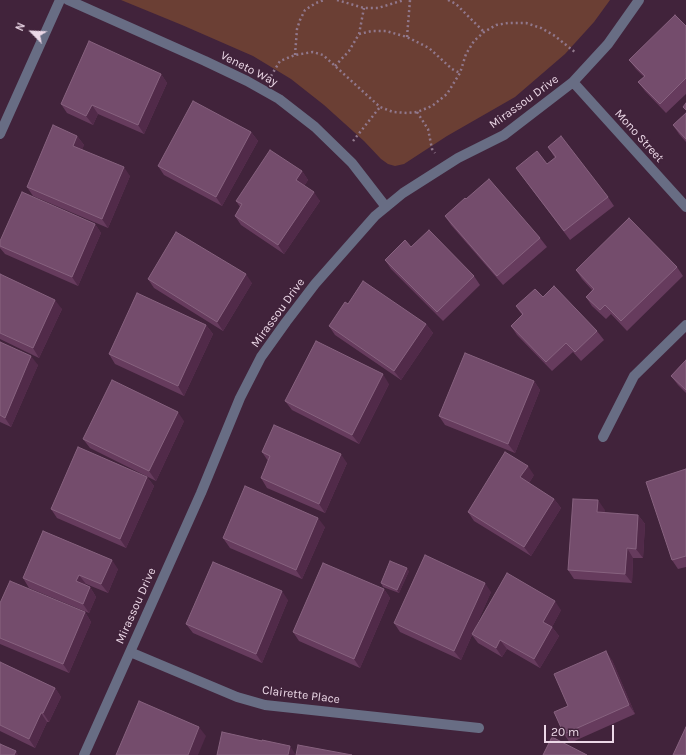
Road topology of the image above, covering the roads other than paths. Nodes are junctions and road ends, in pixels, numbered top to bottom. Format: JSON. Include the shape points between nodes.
{"nodes":[{"id":1,"x":60,"y":0,"type":"edge"},
{"id":2,"x":68,"y":0,"type":"edge"},
{"id":3,"x":639,"y":0,"type":"edge"},
{"id":4,"x":574,"y":82,"type":"junction"},
{"id":5,"x":0,"y":134,"type":"edge"},
{"id":6,"x":386,"y":207,"type":"junction"},
{"id":7,"x":686,"y":207,"type":"edge"},
{"id":8,"x":686,"y":325,"type":"edge"},
{"id":9,"x":603,"y":437,"type":"dead end"},
{"id":10,"x":130,"y":652,"type":"junction"},
{"id":11,"x":479,"y":728,"type":"dead end"},
{"id":12,"x":84,"y":755,"type":"edge"}],
"edges":[{"from":1,"to":5,"type":"street"},
{"from":2,"to":6,"type":"street","name":"Veneto Way","via":[[198,58],[279,99],[315,127],[352,163]]},
{"from":3,"to":4,"type":"street","name":"Mirassou Drive","via":[[608,44]]},
{"from":4,"to":6,"type":"street","name":"Mirassou Drive","via":[[504,135],[444,167]]},
{"from":4,"to":7,"type":"street","name":"Mono Street"},
{"from":6,"to":10,"type":"street","name":"Mirassou Drive","via":[[315,284],[261,357],[240,398]]},
{"from":8,"to":9,"type":"street","via":[[634,376]]},
{"from":10,"to":11,"type":"street","name":"Clairette Place","via":[[237,697],[265,705]]},
{"from":10,"to":12,"type":"street","name":"Mirassou Drive"}]}
